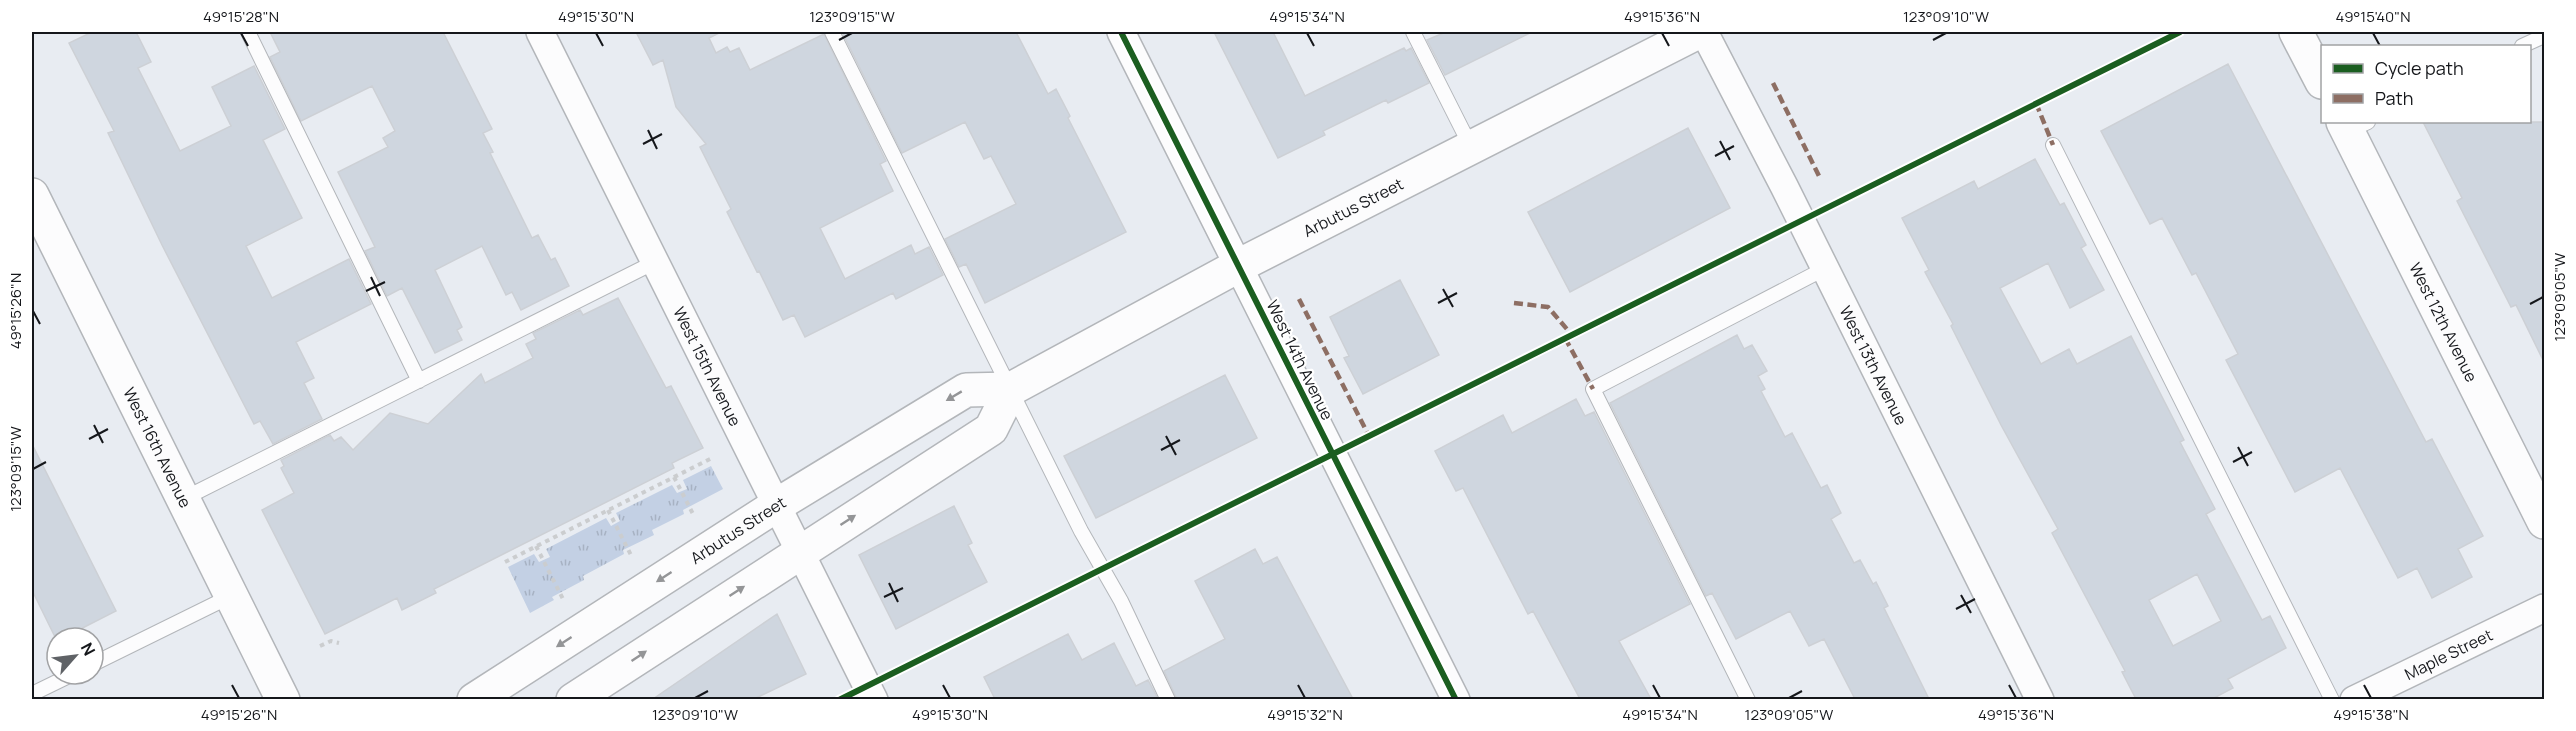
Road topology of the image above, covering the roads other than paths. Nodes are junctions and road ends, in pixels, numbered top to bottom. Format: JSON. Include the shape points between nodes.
{"nodes":[{"id":1,"x":248,"y":32,"type":"edge"},
{"id":2,"x":540,"y":32,"type":"edge"},
{"id":3,"x":832,"y":32,"type":"edge"},
{"id":4,"x":1121,"y":32,"type":"edge"},
{"id":5,"x":1413,"y":32,"type":"edge"},
{"id":6,"x":1698,"y":32,"type":"edge"},
{"id":7,"x":1704,"y":32,"type":"edge"},
{"id":8,"x":2296,"y":32,"type":"edge"},
{"id":9,"x":2544,"y":36,"type":"edge"},
{"id":10,"x":2524,"y":45,"type":"edge"},
{"id":11,"x":2321,"y":80,"type":"edge"},
{"id":12,"x":2353,"y":125,"type":"edge"},
{"id":13,"x":2054,"y":145,"type":"dead end"},
{"id":14,"x":1471,"y":147,"type":"junction"},
{"id":15,"x":32,"y":195,"type":"edge"},
{"id":16,"x":654,"y":262,"type":"junction"},
{"id":17,"x":1238,"y":266,"type":"junction"},
{"id":18,"x":1824,"y":269,"type":"junction"},
{"id":19,"x":419,"y":381,"type":"junction"},
{"id":20,"x":1011,"y":389,"type":"junction"},
{"id":21,"x":183,"y":499,"type":"junction"},
{"id":22,"x":777,"y":505,"type":"junction"},
{"id":23,"x":2544,"y":522,"type":"edge"},
{"id":24,"x":799,"y":552,"type":"junction"},
{"id":25,"x":232,"y":595,"type":"junction"},
{"id":26,"x":2544,"y":608,"type":"edge"},
{"id":27,"x":105,"y":658,"type":"edge"},
{"id":28,"x":48,"y":686,"type":"edge"},
{"id":29,"x":32,"y":694,"type":"edge"},
{"id":30,"x":579,"y":698,"type":"edge"},
{"id":31,"x":283,"y":699,"type":"edge"},
{"id":32,"x":474,"y":699,"type":"edge"},
{"id":33,"x":874,"y":699,"type":"edge"},
{"id":34,"x":1168,"y":699,"type":"edge"},
{"id":35,"x":1456,"y":699,"type":"edge"},
{"id":36,"x":1748,"y":699,"type":"edge"},
{"id":37,"x":2040,"y":699,"type":"edge"},
{"id":38,"x":2331,"y":699,"type":"edge"},
{"id":39,"x":2354,"y":699,"type":"edge"}],
"edges":[{"from":1,"to":19,"type":"lane"},
{"from":2,"to":16,"type":"street","name":"West 15th Avenue"},
{"from":3,"to":20,"type":"lane"},
{"from":4,"to":17,"type":"street","name":"West 14th Avenue"},
{"from":5,"to":14,"type":"lane"},
{"from":6,"to":14,"type":"main road","name":"Arbutus Street"},
{"from":7,"to":18,"type":"street","name":"West 13th Avenue"},
{"from":8,"to":11,"type":"main road"},
{"from":9,"to":10,"type":"lane"},
{"from":12,"to":23,"type":"main road","name":"West 12th Avenue"},
{"from":13,"to":38,"type":"lane"},
{"from":14,"to":17,"type":"main road","name":"Arbutus Street"},
{"from":15,"to":21,"type":"main road","name":"West 16th Avenue"},
{"from":16,"to":19,"type":"lane"},
{"from":16,"to":22,"type":"street","name":"West 15th Avenue"},
{"from":17,"to":20,"type":"main road","name":"Arbutus Street"},
{"from":17,"to":35,"type":"street","name":"West 14th Avenue"},
{"from":18,"to":36,"type":"lane","via":[[1593,388]]},
{"from":18,"to":37,"type":"street","name":"West 13th Avenue"},
{"from":19,"to":21,"type":"lane"},
{"from":20,"to":22,"type":"main road","name":"Arbutus Street","one_way":true,"via":[[966,390]]},
{"from":24,"to":20,"type":"main road","one_way":true,"via":[[991,429]]},
{"from":20,"to":34,"type":"lane"},
{"from":21,"to":25,"type":"main road","name":"West 16th Avenue"},
{"from":22,"to":24,"type":"street","name":"West 15th Avenue"},
{"from":22,"to":32,"type":"main road","name":"Arbutus Street","one_way":true},
{"from":30,"to":24,"type":"main road","one_way":true},
{"from":24,"to":33,"type":"street","name":"West 15th Avenue"},
{"from":25,"to":27,"type":"lane"},
{"from":25,"to":31,"type":"main road","name":"West 16th Avenue"},
{"from":26,"to":39,"type":"street","name":"Maple Street"},
{"from":28,"to":29,"type":"lane"}]}
